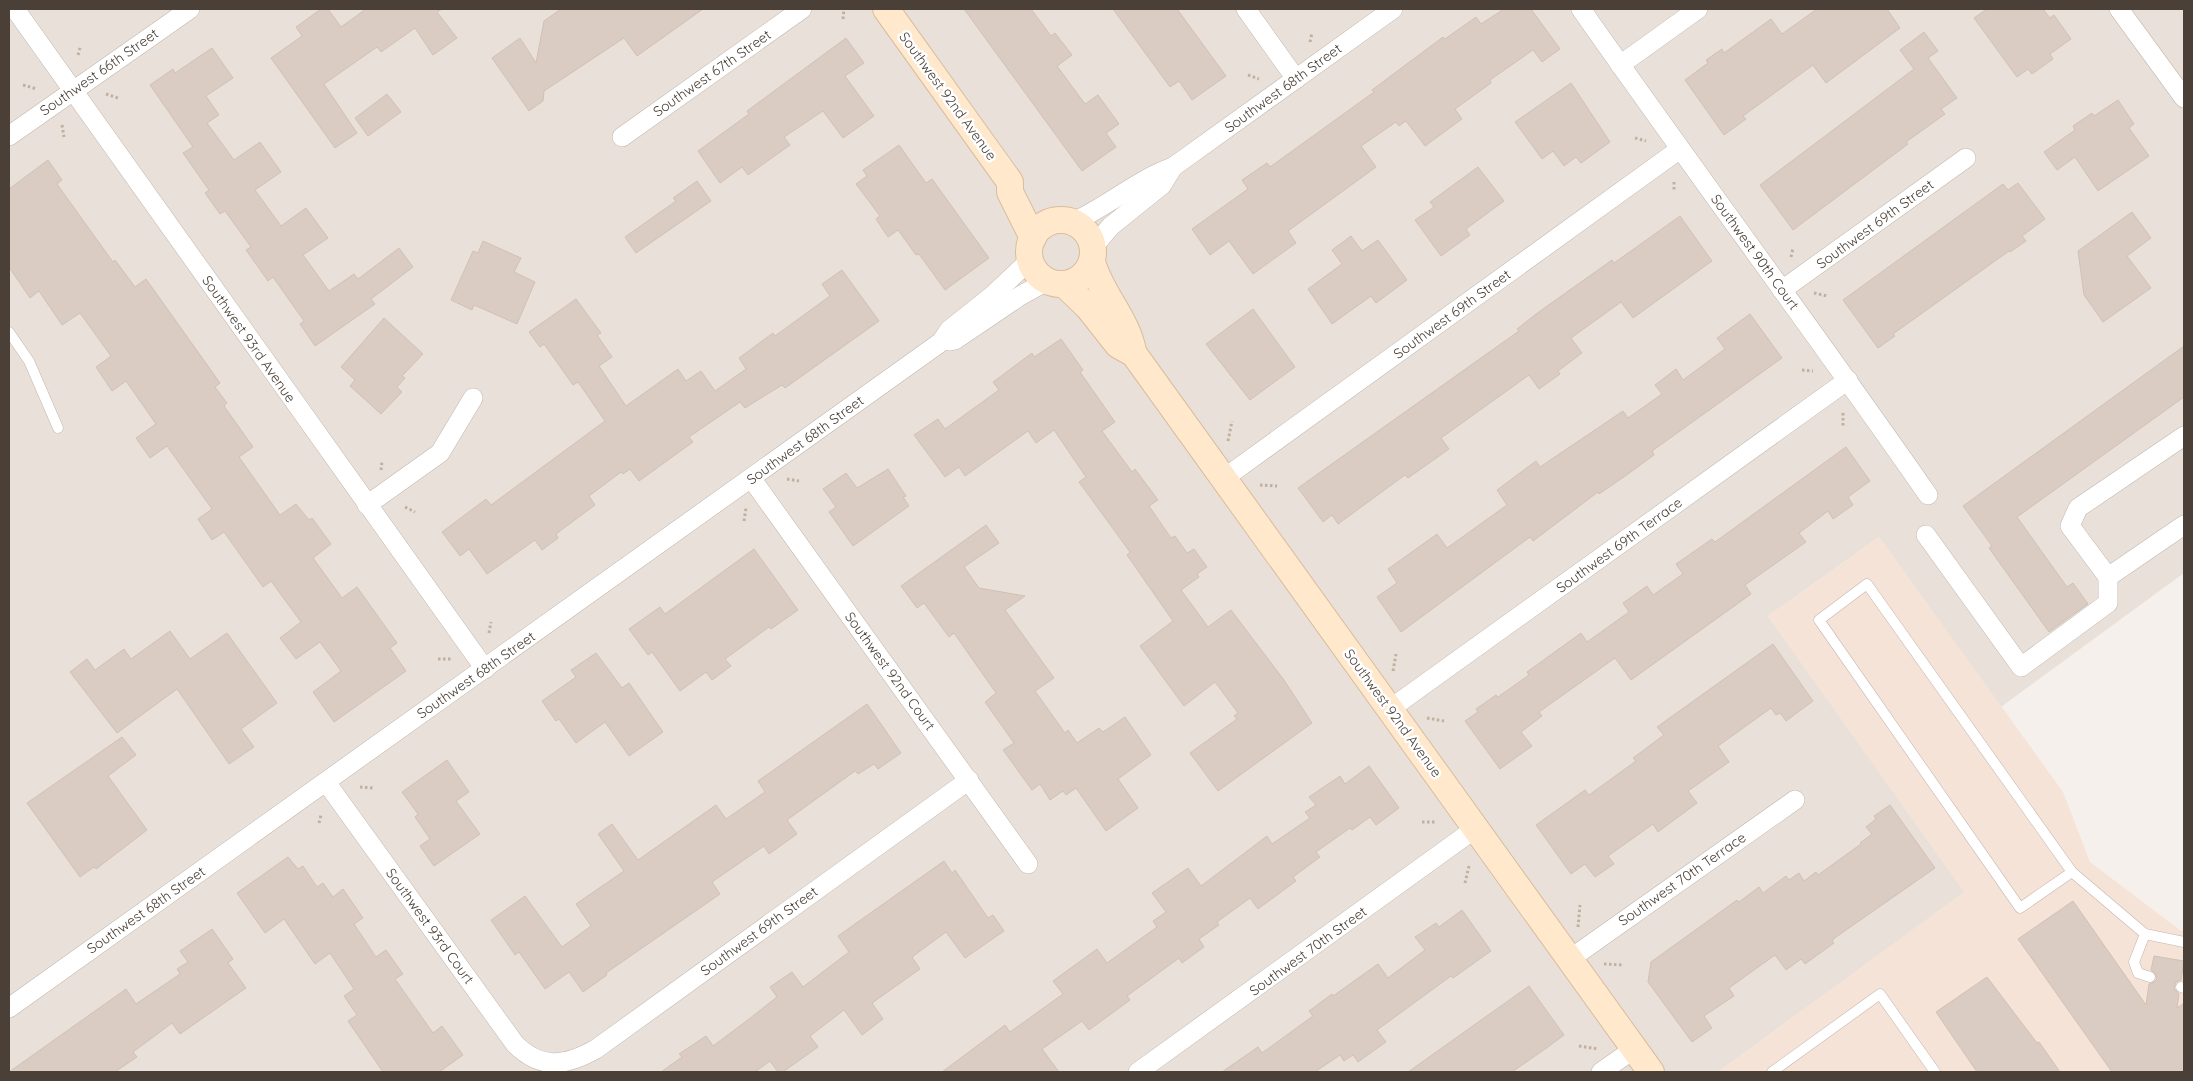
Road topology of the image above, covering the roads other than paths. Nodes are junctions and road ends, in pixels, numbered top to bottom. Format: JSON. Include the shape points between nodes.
{"nodes":[{"id":1,"x":15,"y":9,"type":"edge"},
{"id":2,"x":190,"y":9,"type":"edge"},
{"id":3,"x":802,"y":9,"type":"edge"},
{"id":4,"x":886,"y":9,"type":"edge"},
{"id":5,"x":1246,"y":9,"type":"edge"},
{"id":6,"x":1393,"y":9,"type":"edge"},
{"id":7,"x":1581,"y":9,"type":"edge"},
{"id":8,"x":1698,"y":9,"type":"edge"},
{"id":9,"x":2119,"y":9,"type":"edge"},
{"id":10,"x":1620,"y":65,"type":"junction"},
{"id":11,"x":1296,"y":79,"type":"junction"},
{"id":12,"x":73,"y":90,"type":"junction"},
{"id":13,"x":2184,"y":98,"type":"edge"},
{"id":14,"x":9,"y":136,"type":"edge"},
{"id":15,"x":622,"y":136,"type":"dead end"},
{"id":16,"x":1680,"y":149,"type":"junction"},
{"id":17,"x":1966,"y":158,"type":"dead end"},
{"id":18,"x":1173,"y":167,"type":"junction"},
{"id":19,"x":1010,"y":182,"type":"junction"},
{"id":20,"x":1064,"y":221,"type":"junction"},
{"id":21,"x":1031,"y":249,"type":"junction"},
{"id":22,"x":1093,"y":255,"type":"junction"},
{"id":23,"x":1055,"y":283,"type":"junction"},
{"id":24,"x":1782,"y":290,"type":"junction"},
{"id":25,"x":9,"y":332,"type":"edge"},
{"id":26,"x":941,"y":342,"type":"junction"},
{"id":27,"x":1134,"y":354,"type":"junction"},
{"id":28,"x":1848,"y":380,"type":"junction"},
{"id":29,"x":473,"y":398,"type":"dead end"},
{"id":30,"x":58,"y":428,"type":"dead end"},
{"id":31,"x":2184,"y":436,"type":"edge"},
{"id":32,"x":751,"y":478,"type":"junction"},
{"id":33,"x":1223,"y":479,"type":"junction"},
{"id":34,"x":1928,"y":495,"type":"dead end"},
{"id":35,"x":367,"y":505,"type":"junction"},
{"id":36,"x":2184,"y":525,"type":"edge"},
{"id":37,"x":1926,"y":535,"type":"dead end"},
{"id":38,"x":2108,"y":577,"type":"junction"},
{"id":39,"x":486,"y":669,"type":"junction"},
{"id":40,"x":1390,"y":709,"type":"junction"},
{"id":41,"x":969,"y":780,"type":"junction"},
{"id":42,"x":326,"y":782,"type":"junction"},
{"id":43,"x":1795,"y":800,"type":"dead end"},
{"id":44,"x":1476,"y":828,"type":"junction"},
{"id":45,"x":1028,"y":864,"type":"dead end"},
{"id":46,"x":2072,"y":872,"type":"junction"},
{"id":47,"x":2145,"y":934,"type":"junction"},
{"id":48,"x":2184,"y":942,"type":"edge"},
{"id":49,"x":1570,"y":959,"type":"junction"},
{"id":50,"x":2150,"y":977,"type":"dead end"},
{"id":51,"x":9,"y":1008,"type":"edge"},
{"id":52,"x":1634,"y":1049,"type":"junction"},
{"id":53,"x":541,"y":1062,"type":"joint"},
{"id":54,"x":1138,"y":1072,"type":"edge"},
{"id":55,"x":1600,"y":1072,"type":"edge"},
{"id":56,"x":1651,"y":1072,"type":"edge"},
{"id":57,"x":1772,"y":1072,"type":"edge"},
{"id":58,"x":1935,"y":1072,"type":"edge"}],
"edges":[{"from":1,"to":12,"type":"street","name":"Southwest 93rd Avenue"},
{"from":2,"to":12,"type":"street","name":"Southwest 66th Street"},
{"from":3,"to":15,"type":"street","name":"Southwest 67th Street"},
{"from":4,"to":19,"type":"street","name":"Southwest 92nd Avenue"},
{"from":5,"to":11,"type":"street"},
{"from":6,"to":11,"type":"street","name":"Southwest 68th Street"},
{"from":7,"to":10,"type":"street","name":"Southwest 90th Court"},
{"from":8,"to":10,"type":"street"},
{"from":9,"to":13,"type":"street"},
{"from":10,"to":16,"type":"street","name":"Southwest 90th Court"},
{"from":11,"to":18,"type":"street","name":"Southwest 68th Street"},
{"from":12,"to":14,"type":"street","name":"Southwest 66th Street"},
{"from":12,"to":35,"type":"street","name":"Southwest 93rd Avenue"},
{"from":16,"to":24,"type":"street","name":"Southwest 90th Court"},
{"from":16,"to":33,"type":"street","name":"Southwest 69th Street"},
{"from":17,"to":24,"type":"street","name":"Southwest 69th Street"},
{"from":18,"to":20,"type":"street","name":"Southwest 68th Street","via":[[1153,174],[1110,203]]},
{"from":18,"to":22,"type":"street","name":"Southwest 68th Street","via":[[1162,184],[1111,226]]},
{"from":19,"to":20,"type":"street","name":"Southwest 92nd Avenue","via":[[1019,185]]},
{"from":19,"to":21,"type":"street","name":"Southwest 92nd Avenue","via":[[1010,192]]},
{"from":20,"to":21,"type":"street","via":[[1038,230]]},
{"from":20,"to":22,"type":"street","via":[[1088,234]]},
{"from":21,"to":23,"type":"street","via":[[1040,276]]},
{"from":21,"to":26,"type":"street","name":"Southwest 68th Street","via":[[994,295],[949,330]]},
{"from":22,"to":23,"type":"street","via":[[1081,278]]},
{"from":22,"to":27,"type":"street","name":"Southwest 92nd Avenue","via":[[1101,287],[1130,334]]},
{"from":23,"to":26,"type":"street","name":"Southwest 68th Street","via":[[1020,296],[955,340]]},
{"from":23,"to":27,"type":"street","name":"Southwest 92nd Avenue","via":[[1088,307],[1118,345]]},
{"from":24,"to":28,"type":"street","name":"Southwest 90th Court"},
{"from":25,"to":30,"type":"lane","via":[[29,361]]},
{"from":26,"to":32,"type":"street","name":"Southwest 68th Street"},
{"from":27,"to":33,"type":"street","name":"Southwest 92nd Avenue"},
{"from":28,"to":34,"type":"street","name":"Southwest 90th Court"},
{"from":28,"to":40,"type":"street","name":"Southwest 69th Terrace"},
{"from":29,"to":35,"type":"street","via":[[440,453]]},
{"from":31,"to":38,"type":"street","via":[[2078,508],[2070,526]]},
{"from":32,"to":39,"type":"street","name":"Southwest 68th Street"},
{"from":32,"to":41,"type":"street","name":"Southwest 92nd Court"},
{"from":33,"to":40,"type":"street","name":"Southwest 92nd Avenue"},
{"from":35,"to":39,"type":"street","name":"Southwest 93rd Avenue"},
{"from":36,"to":38,"type":"street"},
{"from":37,"to":38,"type":"street","via":[[2021,667],[2108,603]]},
{"from":39,"to":42,"type":"street","name":"Southwest 68th Street"},
{"from":40,"to":44,"type":"street","name":"Southwest 92nd Avenue"},
{"from":41,"to":45,"type":"street","name":"Southwest 92nd Court"},
{"from":41,"to":53,"type":"street","name":"Southwest 69th Street","via":[[596,1049],[560,1063]]},
{"from":42,"to":51,"type":"street","name":"Southwest 68th Street"},
{"from":42,"to":53,"type":"street","name":"Southwest 93rd Court","via":[[515,1044]]},
{"from":43,"to":49,"type":"street","name":"Southwest 70th Terrace"},
{"from":44,"to":49,"type":"street","name":"Southwest 92nd Avenue"},
{"from":44,"to":54,"type":"street","name":"Southwest 70th Street"},
{"from":46,"to":46,"type":"lane","via":[[2020,908],[1819,620],[1867,584]]},
{"from":46,"to":47,"type":"lane"},
{"from":47,"to":48,"type":"lane"},
{"from":47,"to":50,"type":"lane","via":[[2134,962],[2138,973]]},
{"from":49,"to":52,"type":"street","name":"Southwest 92nd Avenue"},
{"from":52,"to":55,"type":"street"},
{"from":52,"to":56,"type":"street","name":"Southwest 92nd Avenue"},
{"from":57,"to":58,"type":"lane","via":[[1880,994]]}]}
